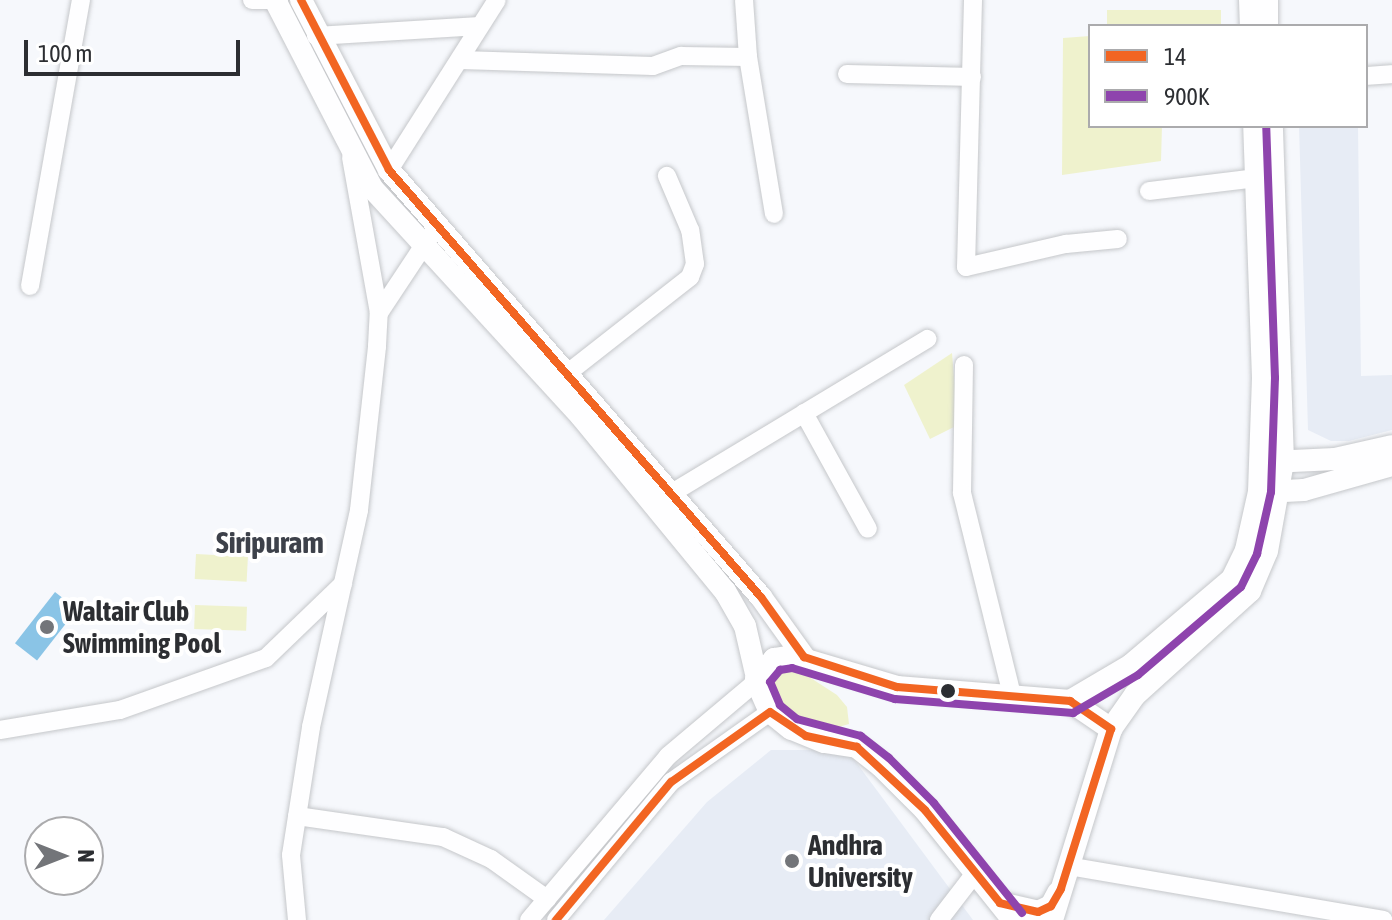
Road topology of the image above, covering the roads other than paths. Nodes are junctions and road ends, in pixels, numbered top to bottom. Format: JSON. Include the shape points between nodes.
{"nodes":[{"id":1,"x":81,"y":0,"type":"edge"},
{"id":2,"x":252,"y":0,"type":"edge"},
{"id":3,"x":277,"y":0,"type":"edge"},
{"id":4,"x":301,"y":0,"type":"edge"},
{"id":5,"x":497,"y":0,"type":"edge"},
{"id":6,"x":744,"y":0,"type":"edge"},
{"id":7,"x":973,"y":0,"type":"edge"},
{"id":8,"x":1250,"y":0,"type":"edge"},
{"id":9,"x":1267,"y":0,"type":"edge"},
{"id":10,"x":1251,"y":24,"type":"edge"},
{"id":11,"x":1267,"y":24,"type":"edge"},
{"id":12,"x":480,"y":26,"type":"junction"},
{"id":13,"x":316,"y":36,"type":"junction"},
{"id":14,"x":748,"y":57,"type":"junction"},
{"id":15,"x":461,"y":60,"type":"junction"},
{"id":16,"x":847,"y":74,"type":"dead end"},
{"id":17,"x":1392,"y":74,"type":"edge"},
{"id":18,"x":1368,"y":76,"type":"edge"},
{"id":19,"x":972,"y":77,"type":"junction"},
{"id":20,"x":1254,"y":128,"type":"edge"},
{"id":21,"x":1272,"y":128,"type":"edge"},
{"id":22,"x":350,"y":153,"type":"junction"},
{"id":23,"x":389,"y":170,"type":"junction"},
{"id":24,"x":667,"y":176,"type":"dead end"},
{"id":25,"x":1256,"y":178,"type":"junction"},
{"id":26,"x":1149,"y":191,"type":"dead end"},
{"id":27,"x":774,"y":214,"type":"dead end"},
{"id":28,"x":441,"y":228,"type":"junction"},
{"id":29,"x":1118,"y":239,"type":"dead end"},
{"id":30,"x":420,"y":245,"type":"junction"},
{"id":31,"x":30,"y":286,"type":"dead end"},
{"id":32,"x":379,"y":313,"type":"junction"},
{"id":33,"x":927,"y":339,"type":"dead end"},
{"id":34,"x":964,"y":365,"type":"dead end"},
{"id":35,"x":569,"y":372,"type":"junction"},
{"id":36,"x":804,"y":413,"type":"junction"},
{"id":37,"x":1392,"y":446,"type":"edge"},
{"id":38,"x":1260,"y":462,"type":"junction"},
{"id":39,"x":1283,"y":462,"type":"junction"},
{"id":40,"x":1392,"y":465,"type":"edge"},
{"id":41,"x":1269,"y":492,"type":"junction"},
{"id":42,"x":662,"y":499,"type":"junction"},
{"id":43,"x":868,"y":529,"type":"dead end"},
{"id":44,"x":343,"y":584,"type":"junction"},
{"id":45,"x":804,"y":657,"type":"junction"},
{"id":46,"x":757,"y":680,"type":"junction"},
{"id":47,"x":1012,"y":695,"type":"junction"},
{"id":48,"x":1070,"y":701,"type":"junction"},
{"id":49,"x":770,"y":712,"type":"junction"},
{"id":50,"x":1111,"y":729,"type":"junction"},
{"id":51,"x":0,"y":730,"type":"edge"},
{"id":52,"x":297,"y":816,"type":"junction"},
{"id":53,"x":1068,"y":866,"type":"junction"},
{"id":54,"x":975,"y":873,"type":"junction"},
{"id":55,"x":1061,"y":889,"type":"junction"},
{"id":56,"x":547,"y":899,"type":"junction"},
{"id":57,"x":1006,"y":911,"type":"edge"},
{"id":58,"x":297,"y":920,"type":"edge"},
{"id":59,"x":529,"y":920,"type":"edge"},
{"id":60,"x":556,"y":920,"type":"edge"},
{"id":61,"x":939,"y":920,"type":"edge"},
{"id":62,"x":1052,"y":920,"type":"edge"},
{"id":63,"x":1383,"y":920,"type":"edge"}],
"edges":[{"from":1,"to":31,"type":"street"},
{"from":2,"to":3,"type":"street"},
{"from":3,"to":22,"type":"main road"},
{"from":4,"to":13,"type":"main road"},
{"from":5,"to":12,"type":"street"},
{"from":6,"to":14,"type":"street"},
{"from":7,"to":19,"type":"street"},
{"from":8,"to":10,"type":"main road"},
{"from":9,"to":11,"type":"main road"},
{"from":12,"to":13,"type":"street"},
{"from":12,"to":15,"type":"street"},
{"from":13,"to":23,"type":"main road"},
{"from":14,"to":15,"type":"street","via":[[681,56],[653,66]]},
{"from":14,"to":27,"type":"street"},
{"from":15,"to":23,"type":"street"},
{"from":16,"to":19,"type":"street"},
{"from":17,"to":18,"type":"street"},
{"from":19,"to":29,"type":"street","via":[[966,267],[1066,244]]},
{"from":20,"to":25,"type":"main road"},
{"from":21,"to":39,"type":"main road"},
{"from":22,"to":30,"type":"main road"},
{"from":22,"to":32,"type":"street"},
{"from":23,"to":28,"type":"main road"},
{"from":24,"to":35,"type":"street","via":[[690,230],[695,264],[690,277]]},
{"from":25,"to":26,"type":"street"},
{"from":25,"to":38,"type":"main road"},
{"from":28,"to":30,"type":"street"},
{"from":28,"to":35,"type":"main road"},
{"from":30,"to":32,"type":"street"},
{"from":30,"to":42,"type":"main road"},
{"from":32,"to":44,"type":"street","via":[[361,495]]},
{"from":33,"to":36,"type":"street"},
{"from":34,"to":47,"type":"street","via":[[962,493]]},
{"from":35,"to":42,"type":"main road"},
{"from":36,"to":42,"type":"street"},
{"from":36,"to":43,"type":"street"},
{"from":37,"to":39,"type":"main road","via":[[1335,459]]},
{"from":38,"to":39,"type":"main road"},
{"from":38,"to":41,"type":"main road"},
{"from":39,"to":41,"type":"main road"},
{"from":40,"to":41,"type":"main road"},
{"from":41,"to":48,"type":"main road","via":[[1232,579],[1131,665]]},
{"from":41,"to":50,"type":"main road","via":[[1267,551],[1250,591],[1135,695]]},
{"from":42,"to":45,"type":"main road","via":[[761,597]]},
{"from":42,"to":46,"type":"main road","via":[[737,607]]},
{"from":44,"to":51,"type":"street","via":[[266,658],[120,710]]},
{"from":44,"to":52,"type":"street"},
{"from":45,"to":46,"type":"main road","via":[[774,659]]},
{"from":45,"to":47,"type":"main road","via":[[857,677],[909,688]]},
{"from":46,"to":49,"type":"main road"},
{"from":46,"to":56,"type":"street","via":[[668,756]]},
{"from":47,"to":48,"type":"main road"},
{"from":48,"to":50,"type":"main road"},
{"from":49,"to":54,"type":"main road","via":[[806,736],[857,747],[925,810]]},
{"from":49,"to":60,"type":"street","via":[[671,782]]},
{"from":50,"to":53,"type":"main road"},
{"from":52,"to":56,"type":"street","via":[[443,837],[491,859]]},
{"from":52,"to":58,"type":"street","via":[[291,855]]},
{"from":53,"to":55,"type":"main road"},
{"from":53,"to":63,"type":"street"},
{"from":54,"to":57,"type":"main road"},
{"from":54,"to":61,"type":"street"},
{"from":55,"to":57,"type":"main road","via":[[1051,906],[1038,912]]},
{"from":55,"to":62,"type":"main road"},
{"from":56,"to":59,"type":"street"}]}
